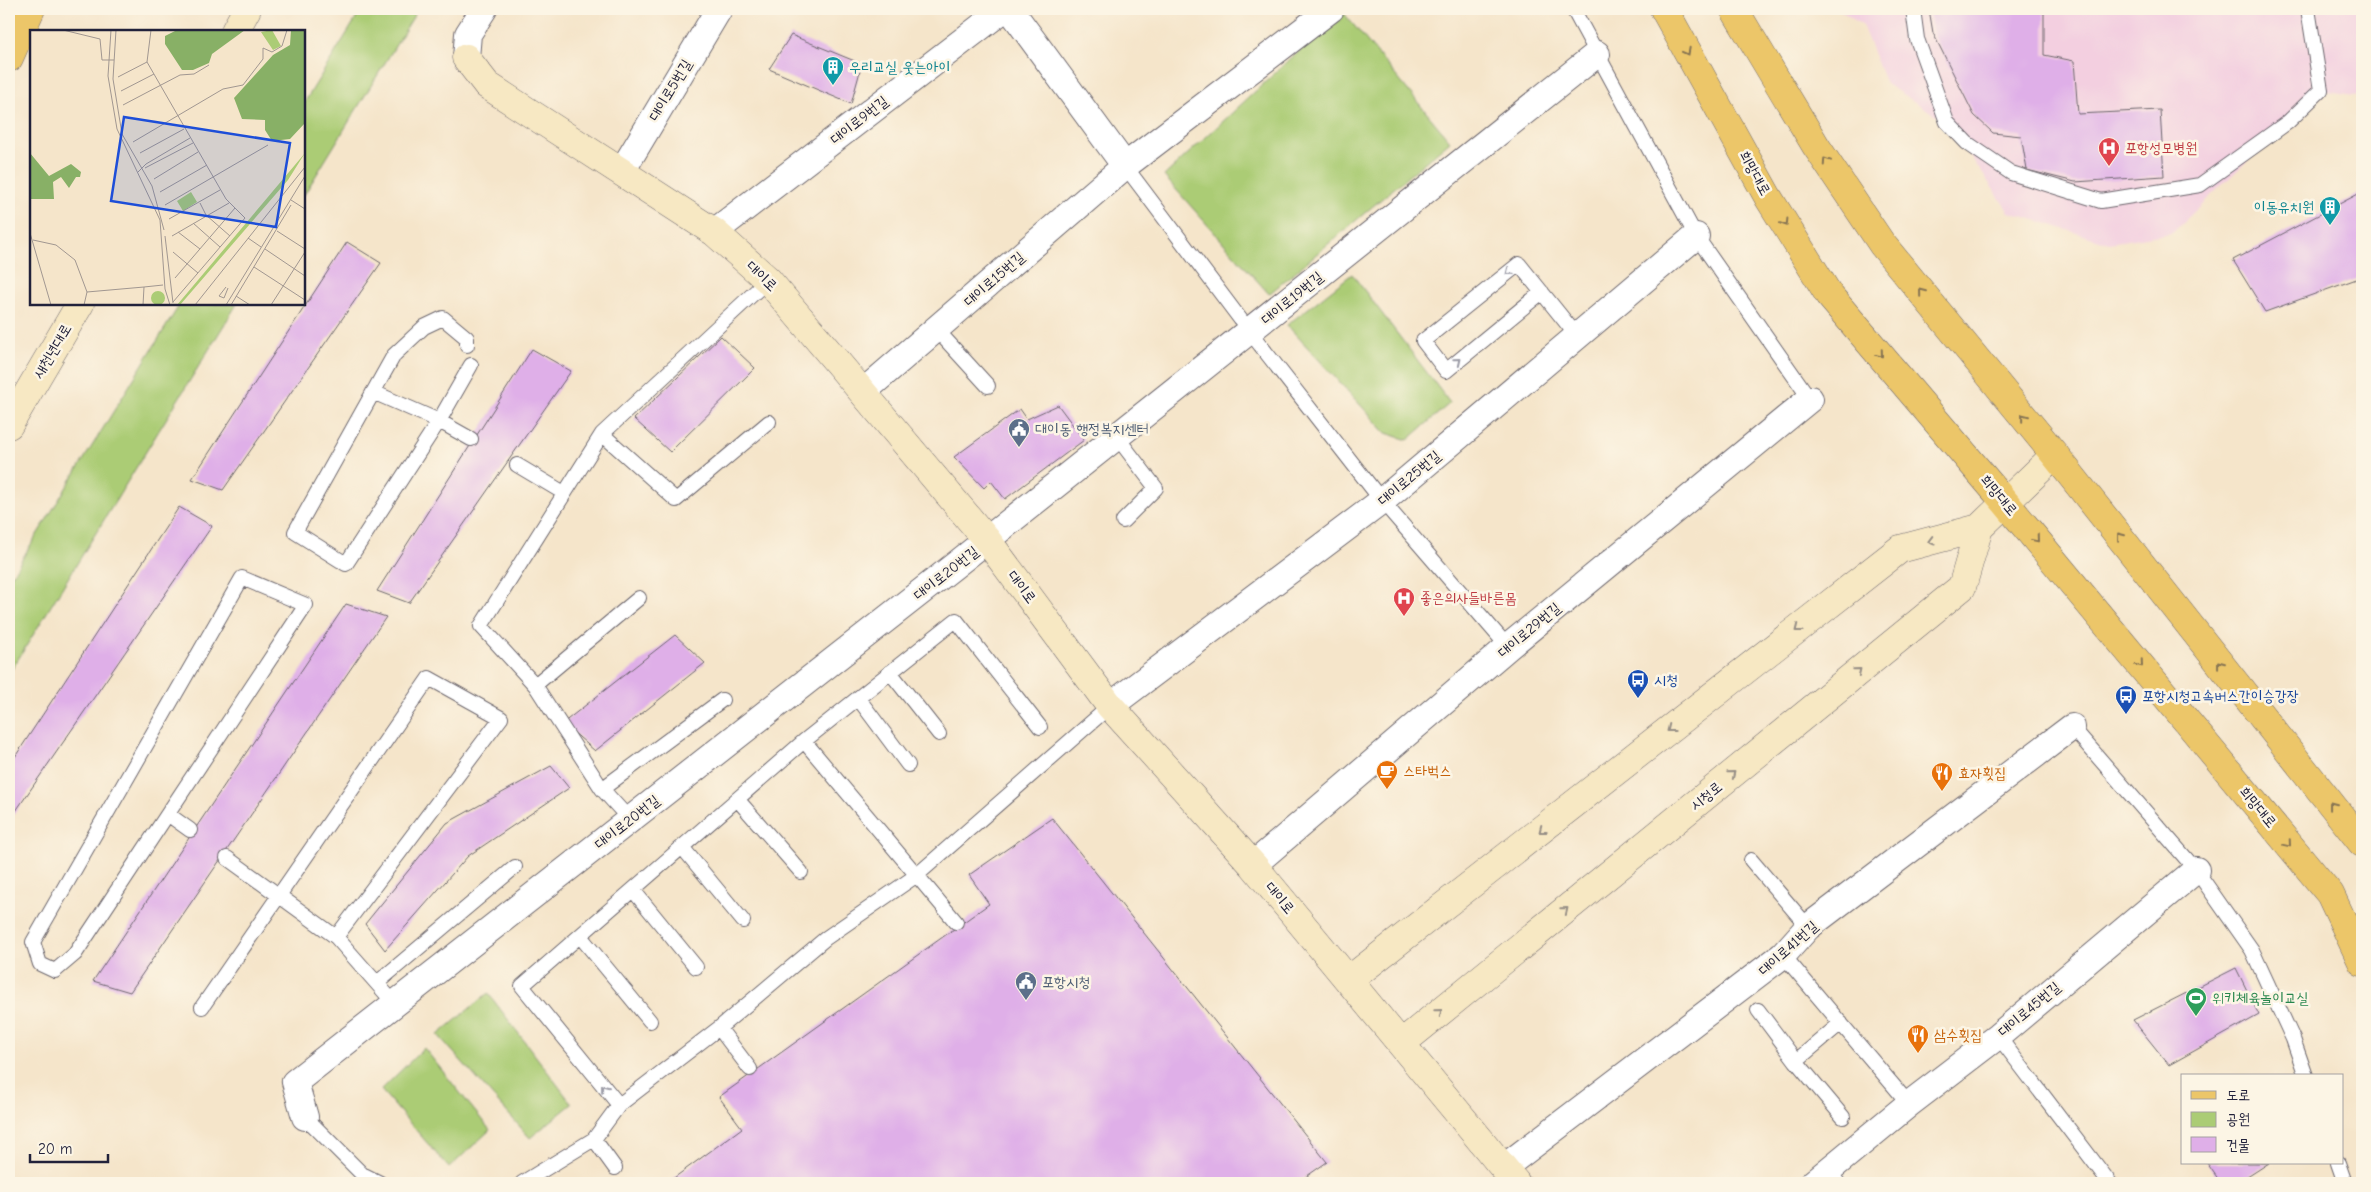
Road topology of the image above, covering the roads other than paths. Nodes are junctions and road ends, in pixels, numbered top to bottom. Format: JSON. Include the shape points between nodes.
{"nodes":[{"id":1,"x":31,"y":9,"type":"edge"},
{"id":2,"x":247,"y":9,"type":"edge"},
{"id":3,"x":484,"y":9,"type":"edge"},
{"id":4,"x":719,"y":9,"type":"edge"},
{"id":5,"x":1004,"y":9,"type":"edge"},
{"id":6,"x":1010,"y":9,"type":"edge"},
{"id":7,"x":1331,"y":9,"type":"edge"},
{"id":8,"x":1573,"y":9,"type":"edge"},
{"id":9,"x":1664,"y":9,"type":"edge"},
{"id":10,"x":1734,"y":9,"type":"edge"},
{"id":11,"x":1912,"y":9,"type":"edge"},
{"id":12,"x":2308,"y":9,"type":"edge"},
{"id":13,"x":236,"y":30,"type":"edge"},
{"id":14,"x":1597,"y":54,"type":"junction"},
{"id":15,"x":9,"y":58,"type":"edge"},
{"id":16,"x":466,"y":58,"type":"joint"},
{"id":17,"x":1125,"y":166,"type":"junction"},
{"id":18,"x":622,"y":171,"type":"junction"},
{"id":19,"x":714,"y":232,"type":"junction"},
{"id":20,"x":1696,"y":236,"type":"junction"},
{"id":21,"x":768,"y":280,"type":"junction"},
{"id":22,"x":1542,"y":292,"type":"junction"},
{"id":23,"x":79,"y":305,"type":"edge"},
{"id":24,"x":936,"y":329,"type":"junction"},
{"id":25,"x":1250,"y":332,"type":"junction"},
{"id":26,"x":1577,"y":336,"type":"junction"},
{"id":27,"x":467,"y":345,"type":"dead end"},
{"id":28,"x":471,"y":365,"type":"dead end"},
{"id":29,"x":988,"y":386,"type":"dead end"},
{"id":30,"x":373,"y":392,"type":"junction"},
{"id":31,"x":863,"y":392,"type":"junction"},
{"id":32,"x":1810,"y":399,"type":"joint"},
{"id":33,"x":439,"y":421,"type":"junction"},
{"id":34,"x":769,"y":422,"type":"dead end"},
{"id":35,"x":9,"y":425,"type":"edge"},
{"id":36,"x":602,"y":434,"type":"junction"},
{"id":37,"x":1117,"y":437,"type":"junction"},
{"id":38,"x":471,"y":439,"type":"dead end"},
{"id":39,"x":2055,"y":455,"type":"junction"},
{"id":40,"x":517,"y":466,"type":"dead end"},
{"id":41,"x":564,"y":493,"type":"junction"},
{"id":42,"x":1382,"y":501,"type":"junction"},
{"id":43,"x":2005,"y":502,"type":"junction"},
{"id":44,"x":1123,"y":521,"type":"dead end"},
{"id":45,"x":1979,"y":528,"type":"junction"},
{"id":46,"x":987,"y":540,"type":"junction"},
{"id":47,"x":639,"y":598,"type":"dead end"},
{"id":48,"x":1508,"y":647,"type":"junction"},
{"id":49,"x":890,"y":672,"type":"junction"},
{"id":50,"x":535,"y":686,"type":"junction"},
{"id":51,"x":858,"y":698,"type":"junction"},
{"id":52,"x":722,"y":700,"type":"dead end"},
{"id":53,"x":1110,"y":706,"type":"junction"},
{"id":54,"x":1040,"y":727,"type":"dead end"},
{"id":55,"x":2072,"y":727,"type":"joint"},
{"id":56,"x":939,"y":734,"type":"dead end"},
{"id":57,"x":804,"y":741,"type":"junction"},
{"id":58,"x":908,"y":765,"type":"dead end"},
{"id":59,"x":602,"y":789,"type":"junction"},
{"id":60,"x":737,"y":799,"type":"junction"},
{"id":61,"x":169,"y":814,"type":"junction"},
{"id":62,"x":630,"y":820,"type":"junction"},
{"id":63,"x":190,"y":830,"type":"dead end"},
{"id":64,"x":2362,"y":843,"type":"edge"},
{"id":65,"x":682,"y":847,"type":"junction"},
{"id":66,"x":227,"y":858,"type":"dead end"},
{"id":67,"x":1751,"y":860,"type":"dead end"},
{"id":68,"x":1253,"y":865,"type":"junction"},
{"id":69,"x":515,"y":867,"type":"dead end"},
{"id":70,"x":2196,"y":870,"type":"junction"},
{"id":71,"x":801,"y":872,"type":"dead end"},
{"id":72,"x":917,"y":875,"type":"junction"},
{"id":73,"x":633,"y":890,"type":"junction"},
{"id":74,"x":280,"y":896,"type":"junction"},
{"id":75,"x":743,"y":921,"type":"dead end"},
{"id":76,"x":956,"y":922,"type":"dead end"},
{"id":77,"x":1808,"y":927,"type":"junction"},
{"id":78,"x":580,"y":936,"type":"junction"},
{"id":79,"x":336,"y":937,"type":"junction"},
{"id":80,"x":1783,"y":955,"type":"junction"},
{"id":81,"x":2362,"y":962,"type":"edge"},
{"id":82,"x":696,"y":967,"type":"dead end"},
{"id":83,"x":1349,"y":980,"type":"junction"},
{"id":84,"x":377,"y":983,"type":"junction"},
{"id":85,"x":395,"y":1004,"type":"junction"},
{"id":86,"x":202,"y":1006,"type":"dead end"},
{"id":87,"x":1758,"y":1010,"type":"dead end"},
{"id":88,"x":650,"y":1020,"type":"dead end"},
{"id":89,"x":1841,"y":1024,"type":"junction"},
{"id":90,"x":718,"y":1028,"type":"junction"},
{"id":91,"x":1998,"y":1036,"type":"junction"},
{"id":92,"x":1402,"y":1043,"type":"junction"},
{"id":93,"x":1796,"y":1061,"type":"junction"},
{"id":94,"x":750,"y":1069,"type":"dead end"},
{"id":95,"x":2305,"y":1074,"type":"edge"},
{"id":96,"x":1909,"y":1104,"type":"junction"},
{"id":97,"x":618,"y":1105,"type":"junction"},
{"id":98,"x":305,"y":1117,"type":"joint"},
{"id":99,"x":1843,"y":1117,"type":"dead end"},
{"id":100,"x":594,"y":1139,"type":"junction"},
{"id":101,"x":2338,"y":1164,"type":"edge"},
{"id":102,"x":615,"y":1168,"type":"dead end"},
{"id":103,"x":1509,"y":1176,"type":"edge"},
{"id":104,"x":1827,"y":1179,"type":"edge"},
{"id":105,"x":380,"y":1183,"type":"edge"},
{"id":106,"x":522,"y":1183,"type":"edge"},
{"id":107,"x":2110,"y":1183,"type":"edge"},
{"id":108,"x":2346,"y":1183,"type":"edge"}],
"edges":[{"from":1,"to":15,"type":"main road"},
{"from":2,"to":13,"type":"street"},
{"from":3,"to":16,"type":"street","via":[[468,34]]},
{"from":4,"to":18,"type":"street","name":"대이로5번길"},
{"from":5,"to":19,"type":"street","name":"대이로9번길"},
{"from":6,"to":17,"type":"street"},
{"from":7,"to":17,"type":"street","name":"대이로15번길"},
{"from":8,"to":14,"type":"lane"},
{"from":9,"to":43,"type":"main road","name":"희망대로","one_way":true,"via":[[1768,196],[1829,295]]},
{"from":39,"to":10,"type":"main road","one_way":true,"via":[[1882,244],[1816,146]]},
{"from":11,"to":12,"type":"lane","via":[[1917,39],[1946,122],[1967,143],[2011,173],[2101,202],[2200,185],[2288,122],[2321,90]]},
{"from":14,"to":20,"type":"lane"},
{"from":14,"to":25,"type":"street","name":"대이로19번길"},
{"from":16,"to":18,"type":"street","name":"대이로","via":[[487,86]]},
{"from":17,"to":24,"type":"street","name":"대이로15번길"},
{"from":17,"to":25,"type":"lane"},
{"from":18,"to":19,"type":"street","name":"대이로"},
{"from":19,"to":21,"type":"street","name":"대이로"},
{"from":20,"to":26,"type":"street","name":"대이로25번길"},
{"from":20,"to":32,"type":"lane"},
{"from":21,"to":31,"type":"street","name":"대이로"},
{"from":21,"to":36,"type":"lane"},
{"from":22,"to":22,"type":"lane","one_way":true,"via":[[1519,264],[1424,341],[1446,371]]},
{"from":22,"to":26,"type":"lane"},
{"from":23,"to":35,"type":"street","name":"새천년대로"},
{"from":24,"to":29,"type":"lane"},
{"from":24,"to":31,"type":"street","name":"대이로15번길"},
{"from":25,"to":37,"type":"street","name":"대이로19번길"},
{"from":25,"to":42,"type":"lane"},
{"from":26,"to":42,"type":"street","name":"대이로25번길"},
{"from":27,"to":30,"type":"lane","via":[[467,338],[444,318],[424,327],[394,355]]},
{"from":28,"to":33,"type":"lane"},
{"from":30,"to":33,"type":"lane"},
{"from":30,"to":33,"type":"lane","via":[[294,532],[346,564]]},
{"from":31,"to":46,"type":"street","name":"대이로"},
{"from":32,"to":48,"type":"street","name":"대이로29번길"},
{"from":33,"to":38,"type":"lane"},
{"from":34,"to":36,"type":"lane","via":[[676,500]]},
{"from":36,"to":41,"type":"lane"},
{"from":37,"to":44,"type":"lane","via":[[1156,488]]},
{"from":37,"to":46,"type":"street","name":"대이로19번길"},
{"from":39,"to":43,"type":"street","name":"시청로"},
{"from":64,"to":39,"type":"main road","one_way":true},
{"from":40,"to":41,"type":"lane"},
{"from":41,"to":50,"type":"lane","via":[[481,626]]},
{"from":42,"to":48,"type":"lane"},
{"from":42,"to":53,"type":"street","name":"대이로25번길"},
{"from":43,"to":45,"type":"street","name":"시청로"},
{"from":43,"to":81,"type":"main road","name":"희망대로","one_way":true,"via":[[2330,894]]},
{"from":45,"to":83,"type":"street","one_way":true,"via":[[1900,549]]},
{"from":92,"to":45,"type":"street","name":"시청로","one_way":true,"via":[[1962,587]]},
{"from":46,"to":53,"type":"street","name":"대이로"},
{"from":46,"to":62,"type":"street","name":"대이로20번길"},
{"from":47,"to":50,"type":"lane"},
{"from":48,"to":68,"type":"street","name":"대이로29번길"},
{"from":49,"to":51,"type":"lane"},
{"from":49,"to":54,"type":"lane","via":[[956,620]]},
{"from":49,"to":56,"type":"lane"},
{"from":50,"to":59,"type":"lane"},
{"from":51,"to":57,"type":"lane"},
{"from":51,"to":58,"type":"lane"},
{"from":52,"to":59,"type":"lane"},
{"from":53,"to":68,"type":"street","name":"대이로"},
{"from":53,"to":72,"type":"lane"},
{"from":55,"to":70,"type":"lane"},
{"from":55,"to":77,"type":"street","name":"대이로41번길"},
{"from":57,"to":60,"type":"lane"},
{"from":57,"to":72,"type":"lane"},
{"from":59,"to":62,"type":"lane"},
{"from":60,"to":65,"type":"lane"},
{"from":60,"to":71,"type":"lane"},
{"from":61,"to":61,"type":"lane","via":[[200,766],[306,605],[242,578],[34,942],[40,964],[56,971],[75,954]]},
{"from":61,"to":63,"type":"lane"},
{"from":62,"to":85,"type":"street","name":"대이로20번길"},
{"from":65,"to":73,"type":"lane"},
{"from":65,"to":75,"type":"lane"},
{"from":66,"to":74,"type":"lane"},
{"from":67,"to":77,"type":"lane"},
{"from":68,"to":83,"type":"street","name":"대이로"},
{"from":69,"to":84,"type":"lane"},
{"from":70,"to":91,"type":"street","name":"대이로45번길"},
{"from":70,"to":95,"type":"lane","via":[[2252,950]]},
{"from":72,"to":76,"type":"lane"},
{"from":72,"to":90,"type":"lane","via":[[826,938]]},
{"from":73,"to":78,"type":"lane"},
{"from":73,"to":82,"type":"lane"},
{"from":74,"to":79,"type":"lane"},
{"from":74,"to":79,"type":"lane","via":[[429,678],[501,718]]},
{"from":74,"to":86,"type":"lane"},
{"from":77,"to":80,"type":"street","name":"대이로41번길"},
{"from":78,"to":88,"type":"lane"},
{"from":97,"to":78,"type":"lane","one_way":true,"via":[[522,986]]},
{"from":79,"to":84,"type":"lane"},
{"from":80,"to":89,"type":"lane"},
{"from":80,"to":103,"type":"street","name":"대이로41번길"},
{"from":83,"to":92,"type":"street","name":"대이로"},
{"from":84,"to":85,"type":"lane"},
{"from":85,"to":98,"type":"street","name":"대이로20번길","via":[[295,1082]]},
{"from":87,"to":93,"type":"lane"},
{"from":89,"to":93,"type":"lane"},
{"from":89,"to":96,"type":"lane"},
{"from":90,"to":94,"type":"lane"},
{"from":90,"to":97,"type":"lane"},
{"from":91,"to":96,"type":"street","name":"대이로45번길"},
{"from":91,"to":107,"type":"lane"},
{"from":92,"to":103,"type":"street","name":"대이로"},
{"from":93,"to":99,"type":"lane"},
{"from":96,"to":104,"type":"street","name":"대이로45번길"},
{"from":97,"to":100,"type":"lane"},
{"from":98,"to":105,"type":"lane","via":[[362,1174]]},
{"from":100,"to":102,"type":"lane"},
{"from":100,"to":106,"type":"lane"},
{"from":101,"to":108,"type":"lane"}]}
